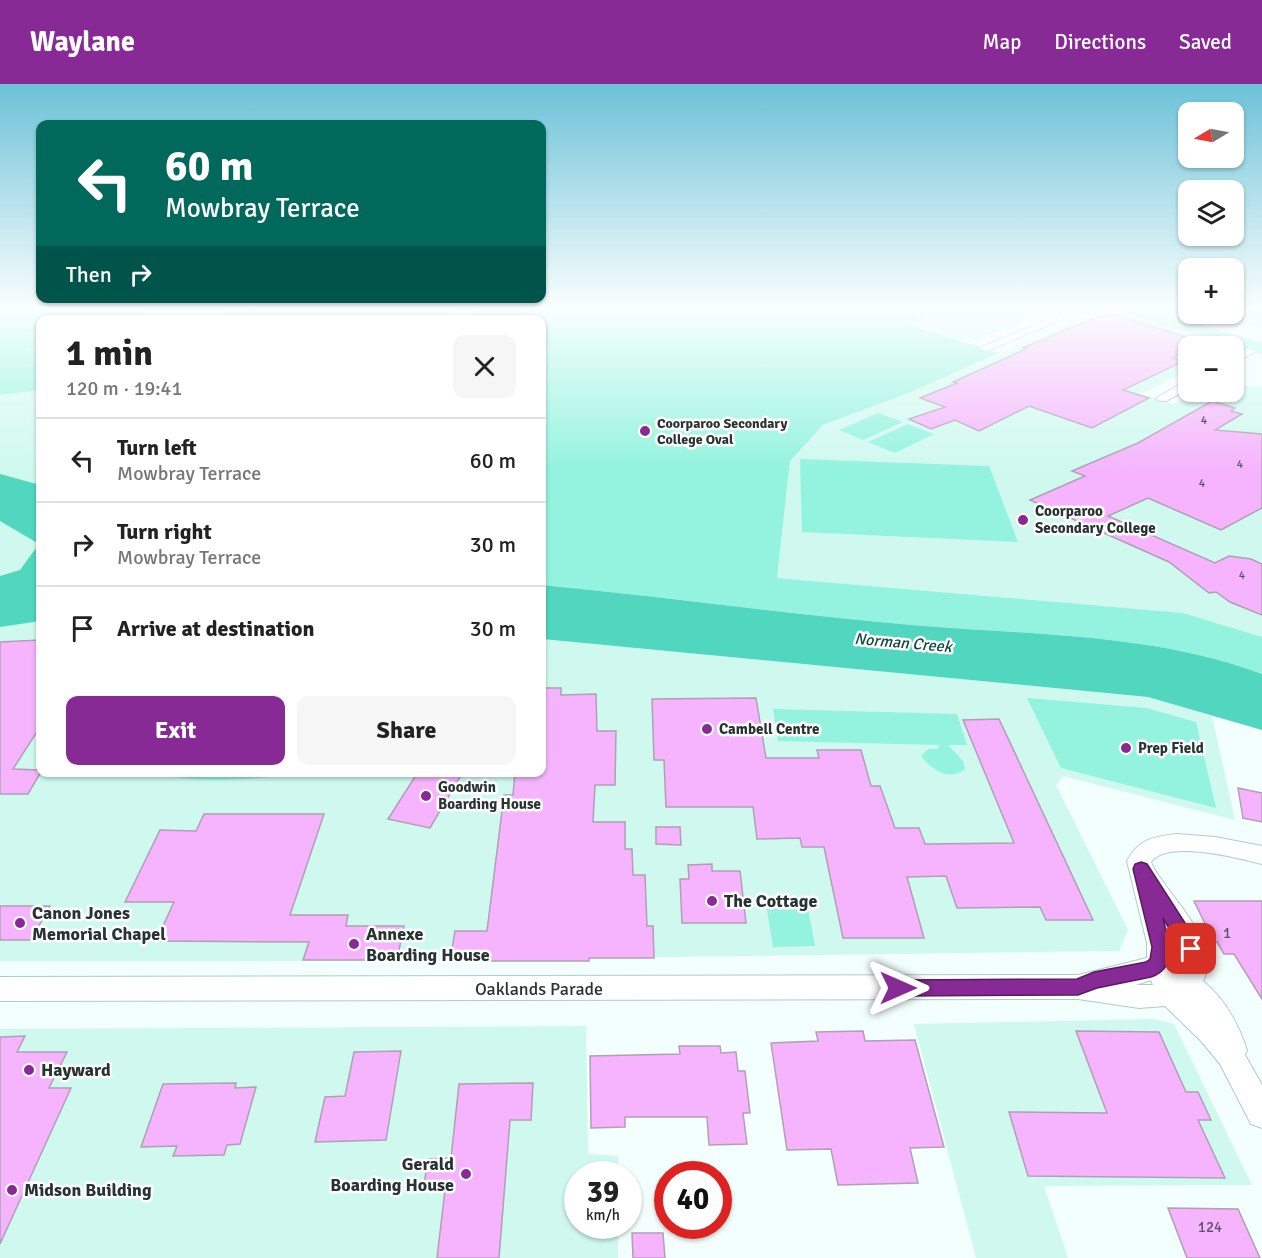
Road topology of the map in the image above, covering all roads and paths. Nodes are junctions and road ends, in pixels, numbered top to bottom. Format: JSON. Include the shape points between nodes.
{"nodes":[{"id":1,"x":1178,"y":389,"type":"edge"},
{"id":2,"x":1162,"y":398,"type":"dead end"},
{"id":3,"x":1262,"y":855,"type":"edge"},
{"id":4,"x":1142,"y":861,"type":"junction"},
{"id":5,"x":1158,"y":965,"type":"junction"},
{"id":6,"x":1078,"y":987,"type":"junction"},
{"id":7,"x":1179,"y":989,"type":"junction"},
{"id":8,"x":0,"y":990,"type":"edge"},
{"id":9,"x":1262,"y":1114,"type":"edge"}],
"edges":[{"from":1,"to":2,"type":"street"},
{"from":3,"to":4,"type":"street","via":[[1225,846],[1161,844]]},
{"from":4,"to":5,"type":"street","via":[[1161,947]]},
{"from":4,"to":7,"type":"street","via":[[1193,952],[1196,966]]},
{"from":5,"to":6,"type":"street","name":"Oaklands Parade"},
{"from":5,"to":7,"type":"street"},
{"from":6,"to":7,"type":"street","name":"Oaklands Parade","via":[[1126,995]]},
{"from":6,"to":8,"type":"street","name":"Oaklands Parade"},
{"from":7,"to":9,"type":"street","via":[[1236,1065]]}]}
